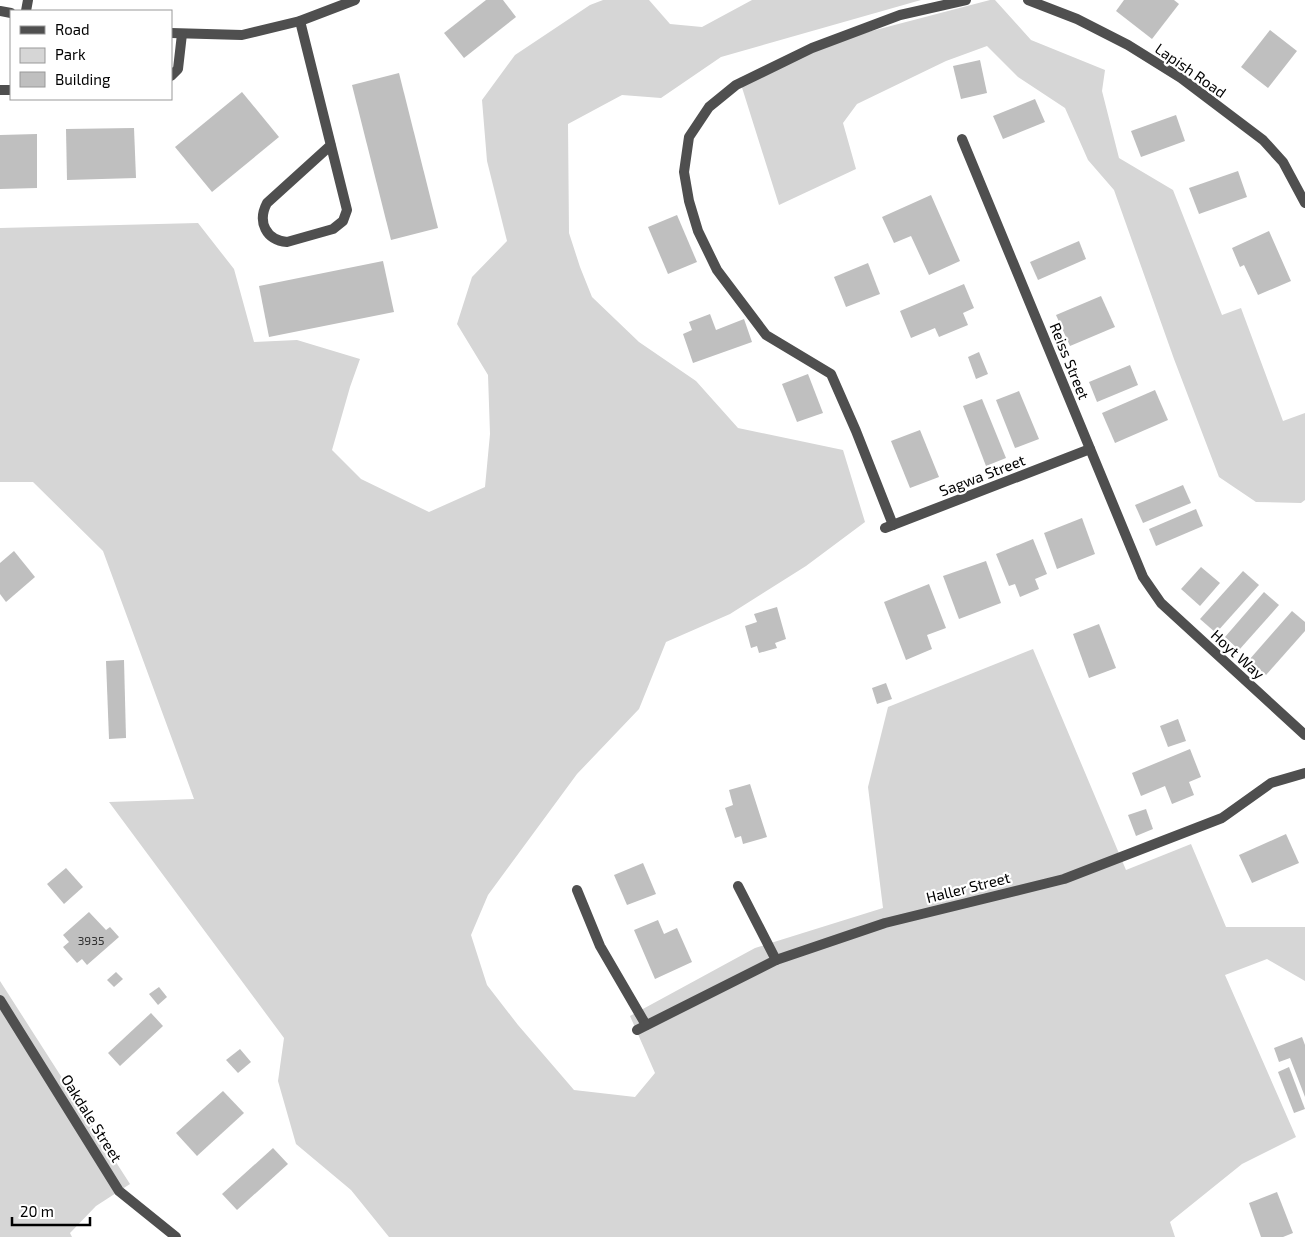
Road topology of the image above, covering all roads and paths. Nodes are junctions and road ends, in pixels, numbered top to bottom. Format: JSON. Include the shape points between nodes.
{"nodes":[{"id":1,"x":966,"y":0,"type":"edge"},
{"id":2,"x":1028,"y":0,"type":"edge"},
{"id":3,"x":350,"y":1,"type":"edge"},
{"id":4,"x":300,"y":21,"type":"junction"},
{"id":5,"x":176,"y":33,"type":"edge"},
{"id":6,"x":172,"y":75,"type":"edge"},
{"id":7,"x":962,"y":139,"type":"dead end"},
{"id":8,"x":331,"y":145,"type":"junction"},
{"id":9,"x":1305,"y":203,"type":"edge"},
{"id":10,"x":1090,"y":449,"type":"junction"},
{"id":11,"x":1152,"y":592,"type":"joint"},
{"id":12,"x":1305,"y":736,"type":"edge"},
{"id":13,"x":1305,"y":773,"type":"edge"},
{"id":14,"x":738,"y":886,"type":"dead end"},
{"id":15,"x":577,"y":890,"type":"dead end"},
{"id":16,"x":776,"y":960,"type":"junction"},
{"id":17,"x":0,"y":1000,"type":"edge"},
{"id":18,"x":176,"y":1237,"type":"edge"}],
"edges":[{"from":1,"to":10,"type":"street","name":"Sagwa Street","via":[[900,15],[812,48],[736,84],[709,107],[689,137],[684,172],[689,201],[698,231],[717,270],[766,335],[831,374],[856,431],[889,526]]},
{"from":2,"to":9,"type":"street","name":"Lapish Road","via":[[1077,19],[1128,45],[1181,78],[1263,140],[1283,162]]},
{"from":3,"to":4,"type":"street"},
{"from":4,"to":5,"type":"street","via":[[242,35]]},
{"from":4,"to":8,"type":"street"},
{"from":5,"to":6,"type":"street","via":[[178,69]]},
{"from":7,"to":10,"type":"street","name":"Reiss Street"},
{"from":8,"to":8,"type":"street","via":[[347,210],[343,222],[333,229],[287,242],[272,238],[263,225],[263,210],[267,203]]},
{"from":10,"to":11,"type":"street","name":"Reiss Street"},
{"from":11,"to":12,"type":"street","name":"Hoyt Way","via":[[1161,604]]},
{"from":13,"to":16,"type":"street","name":"Haller Street","via":[[1271,784],[1222,818],[1064,879],[885,923]]},
{"from":14,"to":16,"type":"street"},
{"from":15,"to":16,"type":"street","name":"Haller Street","via":[[600,946],[642,1027]]},
{"from":17,"to":18,"type":"street","name":"Oakdale Street","via":[[119,1191]]}]}
